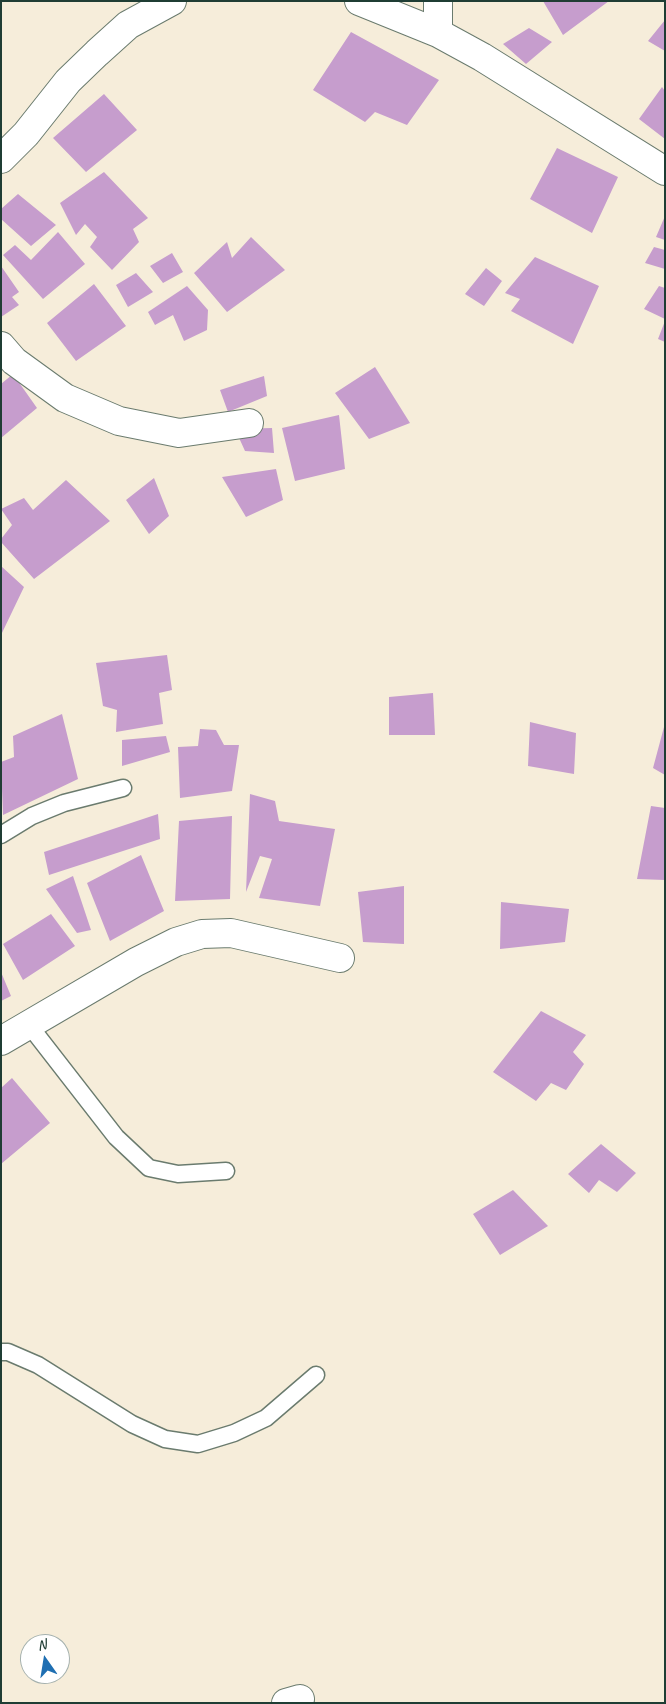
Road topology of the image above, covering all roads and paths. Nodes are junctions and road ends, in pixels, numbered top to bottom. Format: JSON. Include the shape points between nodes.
{"nodes":[{"id":1,"x":172,"y":1,"type":"edge"},
{"id":2,"x":359,"y":1,"type":"edge"},
{"id":3,"x":438,"y":1,"type":"edge"},
{"id":4,"x":438,"y":33,"type":"junction"},
{"id":5,"x":1,"y":159,"type":"edge"},
{"id":6,"x":665,"y":170,"type":"edge"},
{"id":7,"x":1,"y":346,"type":"edge"},
{"id":8,"x":249,"y":423,"type":"dead end"},
{"id":9,"x":123,"y":788,"type":"dead end"},
{"id":10,"x":1,"y":835,"type":"edge"},
{"id":11,"x":340,"y":958,"type":"dead end"},
{"id":12,"x":29,"y":1025,"type":"junction"},
{"id":13,"x":1,"y":1041,"type":"edge"},
{"id":14,"x":226,"y":1171,"type":"dead end"},
{"id":15,"x":1,"y":1352,"type":"edge"},
{"id":16,"x":316,"y":1375,"type":"dead end"}],
"edges":[{"from":1,"to":5,"type":"street","via":[[128,25],[97,52]]},
{"from":2,"to":4,"type":"street"},
{"from":3,"to":4,"type":"street"},
{"from":4,"to":6,"type":"street"},
{"from":7,"to":8,"type":"street","via":[[14,361],[65,398],[119,421],[179,433]]},
{"from":9,"to":10,"type":"lane","via":[[64,803],[32,816]]},
{"from":11,"to":12,"type":"street","via":[[231,933],[202,934],[143,958]]},
{"from":12,"to":13,"type":"street"},
{"from":12,"to":14,"type":"lane","via":[[116,1137],[149,1168],[178,1174]]},
{"from":15,"to":16,"type":"lane","via":[[38,1365],[140,1428],[165,1439],[198,1444],[234,1433],[266,1418]]}]}
